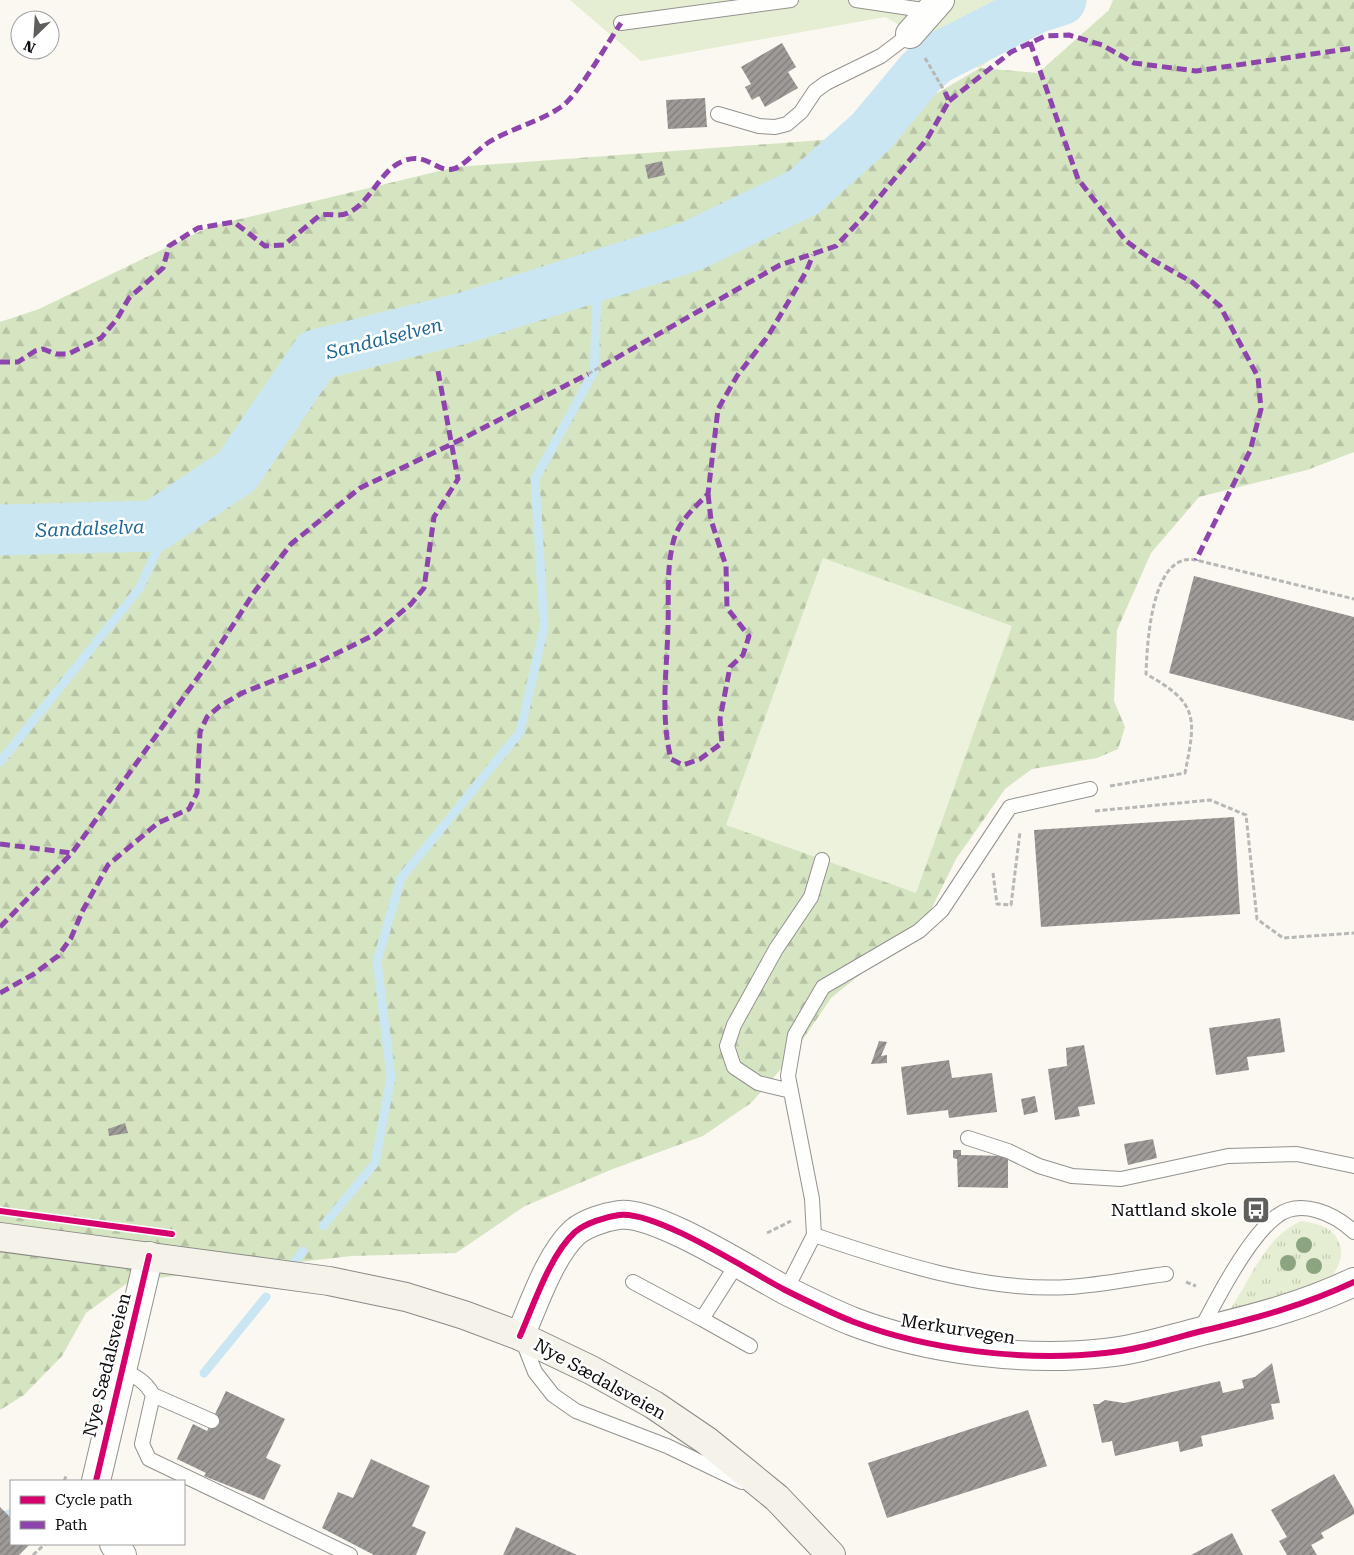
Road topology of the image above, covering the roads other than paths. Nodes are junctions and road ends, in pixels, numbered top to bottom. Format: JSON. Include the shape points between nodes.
{"nodes":[{"id":1,"x":791,"y":0,"type":"edge"},
{"id":2,"x":856,"y":0,"type":"edge"},
{"id":3,"x":935,"y":5,"type":"edge"},
{"id":4,"x":621,"y":23,"type":"dead end"},
{"id":5,"x":910,"y":34,"type":"joint"},
{"id":6,"x":718,"y":114,"type":"dead end"},
{"id":7,"x":1090,"y":789,"type":"road end"},
{"id":8,"x":822,"y":860,"type":"dead end"},
{"id":9,"x":791,"y":1091,"type":"junction"},
{"id":10,"x":968,"y":1138,"type":"dead end"},
{"id":11,"x":1354,"y":1166,"type":"edge"},
{"id":12,"x":1354,"y":1232,"type":"edge"},
{"id":13,"x":814,"y":1235,"type":"junction"},
{"id":14,"x":0,"y":1237,"type":"edge"},
{"id":15,"x":149,"y":1256,"type":"junction"},
{"id":16,"x":737,"y":1264,"type":"junction"},
{"id":17,"x":1166,"y":1274,"type":"dead end"},
{"id":18,"x":633,"y":1282,"type":"dead end"},
{"id":19,"x":1354,"y":1282,"type":"edge"},
{"id":20,"x":786,"y":1290,"type":"junction"},
{"id":21,"x":702,"y":1319,"type":"junction"},
{"id":22,"x":1199,"y":1332,"type":"junction"},
{"id":23,"x":520,"y":1336,"type":"junction"},
{"id":24,"x":750,"y":1346,"type":"dead end"},
{"id":25,"x":121,"y":1370,"type":"junction"},
{"id":26,"x":153,"y":1395,"type":"junction"},
{"id":27,"x":212,"y":1421,"type":"dead end"},
{"id":28,"x":96,"y":1480,"type":"edge"},
{"id":29,"x":777,"y":1498,"type":"junction"},
{"id":30,"x":350,"y":1555,"type":"edge"},
{"id":31,"x":831,"y":1555,"type":"edge"}],
"edges":[{"from":1,"to":4,"type":"lane"},
{"from":2,"to":3,"type":"lane"},
{"from":3,"to":5,"type":"street"},
{"from":5,"to":6,"type":"lane","via":[[881,56],[815,91],[801,112],[787,124],[759,126]]},
{"from":7,"to":9,"type":"lane","via":[[1010,807],[942,910],[919,931],[823,987],[795,1035],[788,1076]]},
{"from":8,"to":9,"type":"lane","via":[[811,897],[776,949],[734,1025],[727,1046],[734,1067],[758,1083]]},
{"from":9,"to":13,"type":"lane","via":[[812,1199]]},
{"from":10,"to":11,"type":"lane","via":[[1072,1176],[1121,1179],[1228,1156],[1297,1154]]},
{"from":12,"to":22,"type":"lane","via":[[1337,1218],[1314,1209],[1277,1215],[1254,1240],[1220,1291]]},
{"from":13,"to":17,"type":"lane","via":[[924,1270],[993,1284],[1068,1287]]},
{"from":13,"to":20,"type":"lane"},
{"from":14,"to":15,"type":"main road","name":"Nye Sædalsveien"},
{"from":15,"to":23,"type":"main road","name":"Nye Sædalsveien","via":[[329,1281],[396,1295]]},
{"from":15,"to":25,"type":"street","name":"Nye Sædalsveien"},
{"from":16,"to":20,"type":"street","name":"Merkurvegen"},
{"from":16,"to":21,"type":"lane"},
{"from":16,"to":23,"type":"street","name":"Merkurvegen","via":[[661,1223],[621,1215],[599,1220],[576,1231],[564,1246]]},
{"from":18,"to":21,"type":"lane"},
{"from":19,"to":22,"type":"street","name":"Merkurvegen","via":[[1316,1300]]},
{"from":20,"to":22,"type":"street","name":"Merkurvegen","via":[[854,1322],[916,1340],[1035,1356],[1105,1353]]},
{"from":21,"to":24,"type":"lane"},
{"from":23,"to":29,"type":"main road","name":"Nye Sædalsveien","via":[[591,1370],[654,1406],[707,1441]]},
{"from":23,"to":29,"type":"lane","via":[[535,1372],[553,1395],[576,1411],[667,1446]]},
{"from":25,"to":26,"type":"lane","via":[[137,1377]]},
{"from":25,"to":28,"type":"street","name":"Nye Sædalsveien"},
{"from":26,"to":27,"type":"lane"},
{"from":26,"to":30,"type":"lane","via":[[142,1444],[149,1459]]},
{"from":29,"to":31,"type":"main road","name":"Nye Sædalsveien"}]}
